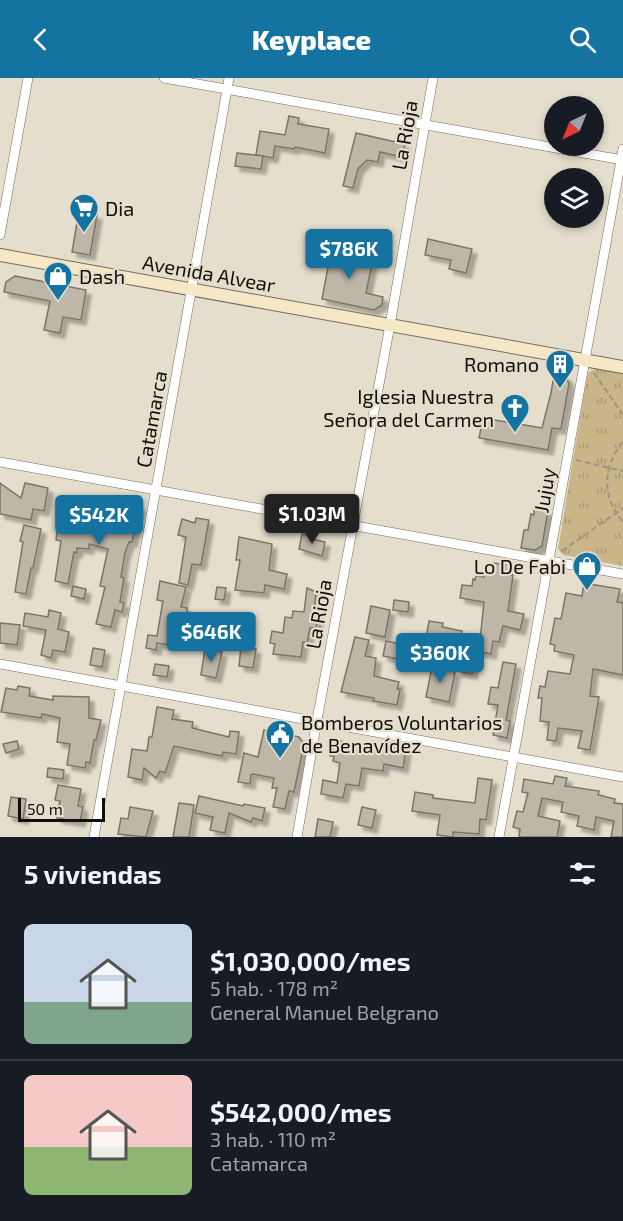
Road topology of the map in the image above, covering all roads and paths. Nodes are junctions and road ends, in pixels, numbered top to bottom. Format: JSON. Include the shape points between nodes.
{"nodes":[{"id":1,"x":28,"y":78,"type":"edge"},
{"id":2,"x":164,"y":78,"type":"edge"},
{"id":3,"x":230,"y":78,"type":"edge"},
{"id":4,"x":433,"y":78,"type":"edge"},
{"id":5,"x":227,"y":90,"type":"junction"},
{"id":6,"x":424,"y":126,"type":"junction"},
{"id":7,"x":623,"y":149,"type":"edge"},
{"id":8,"x":622,"y":160,"type":"edge"},
{"id":9,"x":0,"y":235,"type":"edge"},
{"id":10,"x":0,"y":255,"type":"edge"},
{"id":11,"x":192,"y":290,"type":"junction"},
{"id":12,"x":390,"y":325,"type":"junction"},
{"id":13,"x":585,"y":360,"type":"junction"},
{"id":14,"x":623,"y":367,"type":"edge"},
{"id":15,"x":623,"y":415,"type":"edge"},
{"id":16,"x":623,"y":442,"type":"edge"},
{"id":17,"x":568,"y":458,"type":"junction"},
{"id":18,"x":0,"y":462,"type":"edge"},
{"id":19,"x":608,"y":468,"type":"junction"},
{"id":20,"x":623,"y":471,"type":"edge"},
{"id":21,"x":156,"y":490,"type":"junction"},
{"id":22,"x":623,"y":508,"type":"edge"},
{"id":23,"x":615,"y":513,"type":"junction"},
{"id":24,"x":623,"y":522,"type":"edge"},
{"id":25,"x":352,"y":524,"type":"junction"},
{"id":26,"x":549,"y":560,"type":"junction"},
{"id":27,"x":623,"y":574,"type":"edge"},
{"id":28,"x":0,"y":664,"type":"edge"},
{"id":29,"x":121,"y":685,"type":"junction"},
{"id":30,"x":317,"y":720,"type":"junction"},
{"id":31,"x":513,"y":757,"type":"junction"},
{"id":32,"x":623,"y":777,"type":"edge"},
{"id":33,"x":94,"y":837,"type":"edge"},
{"id":34,"x":297,"y":837,"type":"edge"},
{"id":35,"x":499,"y":837,"type":"edge"}],
"edges":[{"from":1,"to":9,"type":"street"},
{"from":2,"to":5,"type":"street"},
{"from":3,"to":5,"type":"street","name":"Catamarca"},
{"from":4,"to":6,"type":"street","name":"La Rioja"},
{"from":5,"to":6,"type":"street"},
{"from":5,"to":11,"type":"street","name":"Catamarca"},
{"from":6,"to":8,"type":"street"},
{"from":6,"to":12,"type":"street","name":"La Rioja"},
{"from":7,"to":8,"type":"street","name":"Jujuy"},
{"from":8,"to":13,"type":"street","name":"Jujuy"},
{"from":10,"to":11,"type":"street","name":"Avenida Alvear"},
{"from":11,"to":12,"type":"street","name":"Avenida Alvear"},
{"from":11,"to":21,"type":"street","name":"Catamarca"},
{"from":12,"to":13,"type":"street","name":"Avenida Alvear"},
{"from":12,"to":25,"type":"street","name":"La Rioja"},
{"from":13,"to":14,"type":"street","name":"Avenida Alvear"},
{"from":13,"to":15,"type":"path"},
{"from":13,"to":17,"type":"street","name":"Jujuy"},
{"from":16,"to":19,"type":"path"},
{"from":17,"to":19,"type":"path"},
{"from":17,"to":26,"type":"street","name":"Jujuy"},
{"from":18,"to":21,"type":"street"},
{"from":19,"to":20,"type":"path"},
{"from":19,"to":23,"type":"path","via":[[607,491]]},
{"from":21,"to":25,"type":"street"},
{"from":21,"to":29,"type":"street","name":"Catamarca"},
{"from":22,"to":23,"type":"path"},
{"from":23,"to":24,"type":"path"},
{"from":23,"to":26,"type":"path"},
{"from":25,"to":26,"type":"street"},
{"from":25,"to":30,"type":"street","name":"La Rioja"},
{"from":26,"to":27,"type":"street"},
{"from":26,"to":31,"type":"street","name":"Jujuy"},
{"from":28,"to":29,"type":"street"},
{"from":29,"to":30,"type":"street"},
{"from":29,"to":33,"type":"street","name":"Catamarca"},
{"from":30,"to":31,"type":"street"},
{"from":30,"to":34,"type":"street","name":"La Rioja"},
{"from":31,"to":32,"type":"street"},
{"from":31,"to":35,"type":"street","name":"Jujuy"}]}
